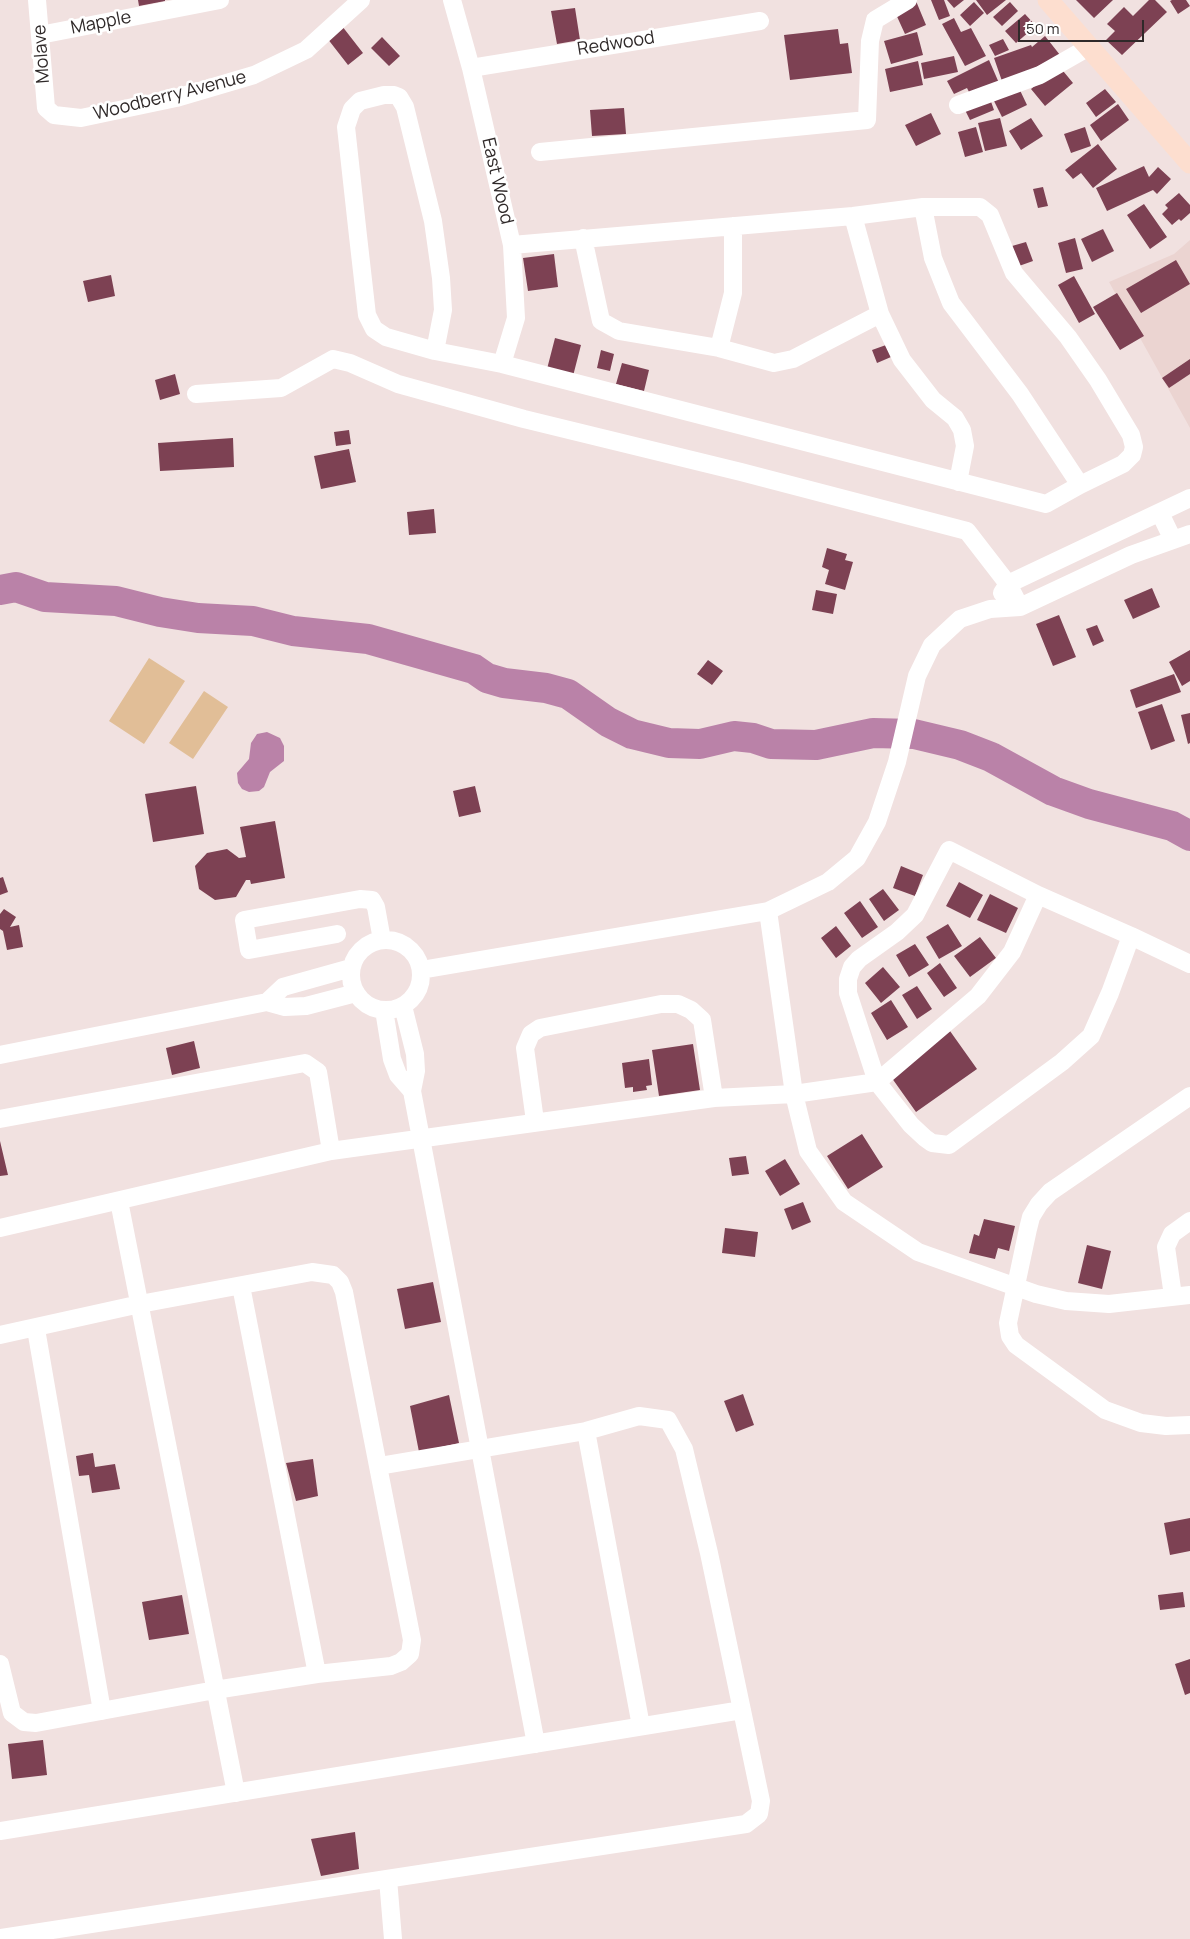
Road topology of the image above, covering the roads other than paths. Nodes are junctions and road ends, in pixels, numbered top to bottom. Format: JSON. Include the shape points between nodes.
{"nodes":[{"id":1,"x":37,"y":0,"type":"edge"},
{"id":2,"x":220,"y":0,"type":"edge"},
{"id":3,"x":361,"y":0,"type":"edge"},
{"id":4,"x":452,"y":0,"type":"edge"},
{"id":5,"x":908,"y":0,"type":"edge"},
{"id":6,"x":1048,"y":0,"type":"edge"},
{"id":7,"x":760,"y":21,"type":"dead end"},
{"id":8,"x":40,"y":34,"type":"junction"},
{"id":9,"x":1088,"y":47,"type":"junction"},
{"id":10,"x":471,"y":68,"type":"junction"},
{"id":11,"x":958,"y":105,"type":"dead end"},
{"id":12,"x":46,"y":108,"type":"joint"},
{"id":13,"x":540,"y":152,"type":"dead end"},
{"id":14,"x":1190,"y":163,"type":"edge"},
{"id":15,"x":923,"y":207,"type":"junction"},
{"id":16,"x":853,"y":216,"type":"junction"},
{"id":17,"x":733,"y":226,"type":"junction"},
{"id":18,"x":583,"y":238,"type":"junction"},
{"id":19,"x":512,"y":244,"type":"junction"},
{"id":20,"x":880,"y":314,"type":"junction"},
{"id":21,"x":718,"y":348,"type":"junction"},
{"id":22,"x":436,"y":351,"type":"junction"},
{"id":23,"x":502,"y":364,"type":"junction"},
{"id":24,"x":196,"y":394,"type":"dead end"},
{"id":25,"x":958,"y":482,"type":"junction"},
{"id":26,"x":1080,"y":485,"type":"junction"},
{"id":27,"x":1190,"y":498,"type":"edge"},
{"id":28,"x":1160,"y":513,"type":"junction"},
{"id":29,"x":1190,"y":534,"type":"edge"},
{"id":30,"x":1173,"y":540,"type":"junction"},
{"id":31,"x":1008,"y":584,"type":"junction"},
{"id":32,"x":1020,"y":607,"type":"junction"},
{"id":33,"x":990,"y":609,"type":"junction"},
{"id":34,"x":1038,"y":895,"type":"junction"},
{"id":35,"x":303,"y":910,"type":"junction"},
{"id":36,"x":768,"y":911,"type":"junction"},
{"id":37,"x":336,"y":934,"type":"dead end"},
{"id":38,"x":1131,"y":936,"type":"junction"},
{"id":39,"x":309,"y":939,"type":"junction"},
{"id":40,"x":382,"y":940,"type":"junction"},
{"id":41,"x":1190,"y":964,"type":"edge"},
{"id":42,"x":351,"y":968,"type":"junction"},
{"id":43,"x":421,"y":970,"type":"junction"},
{"id":44,"x":356,"y":993,"type":"junction"},
{"id":45,"x":267,"y":1002,"type":"junction"},
{"id":46,"x":403,"y":1006,"type":"junction"},
{"id":47,"x":384,"y":1010,"type":"junction"},
{"id":48,"x":0,"y":1055,"type":"edge"},
{"id":49,"x":876,"y":1082,"type":"junction"},
{"id":50,"x":412,"y":1091,"type":"junction"},
{"id":51,"x":794,"y":1094,"type":"junction"},
{"id":52,"x":1190,"y":1096,"type":"edge"},
{"id":53,"x":714,"y":1098,"type":"junction"},
{"id":54,"x":0,"y":1119,"type":"edge"},
{"id":55,"x":535,"y":1121,"type":"junction"},
{"id":56,"x":421,"y":1138,"type":"junction"},
{"id":57,"x":331,"y":1151,"type":"junction"},
{"id":58,"x":119,"y":1201,"type":"junction"},
{"id":59,"x":1190,"y":1221,"type":"edge"},
{"id":60,"x":0,"y":1228,"type":"edge"},
{"id":61,"x":241,"y":1286,"type":"junction"},
{"id":62,"x":1015,"y":1286,"type":"junction"},
{"id":63,"x":1181,"y":1295,"type":"edge"},
{"id":64,"x":140,"y":1304,"type":"junction"},
{"id":65,"x":36,"y":1329,"type":"junction"},
{"id":66,"x":0,"y":1335,"type":"edge"},
{"id":67,"x":1190,"y":1425,"type":"edge"},
{"id":68,"x":586,"y":1431,"type":"junction"},
{"id":69,"x":479,"y":1450,"type":"junction"},
{"id":70,"x":379,"y":1466,"type":"junction"},
{"id":71,"x":0,"y":1664,"type":"edge"},
{"id":72,"x":317,"y":1674,"type":"junction"},
{"id":73,"x":215,"y":1690,"type":"junction"},
{"id":74,"x":742,"y":1710,"type":"junction"},
{"id":75,"x":102,"y":1711,"type":"junction"},
{"id":76,"x":641,"y":1726,"type":"junction"},
{"id":77,"x":536,"y":1744,"type":"junction"},
{"id":78,"x":236,"y":1793,"type":"junction"},
{"id":79,"x":0,"y":1831,"type":"edge"},
{"id":80,"x":388,"y":1878,"type":"junction"},
{"id":81,"x":0,"y":1938,"type":"edge"},
{"id":82,"x":393,"y":1939,"type":"edge"}],
"edges":[{"from":1,"to":8,"type":"street","name":"Molave"},
{"from":2,"to":8,"type":"street","name":"Mapple"},
{"from":3,"to":12,"type":"street","name":"Woodberry Avenue","via":[[306,50],[254,75],[176,98],[81,118],[54,114]]},
{"from":4,"to":10,"type":"street","name":"East Wood"},
{"from":5,"to":13,"type":"street","via":[[875,20],[870,41],[868,120]]},
{"from":6,"to":9,"type":"main road"},
{"from":7,"to":10,"type":"street","name":"Redwood"},
{"from":8,"to":12,"type":"street","name":"Molave"},
{"from":9,"to":11,"type":"street","via":[[1040,75]]},
{"from":9,"to":14,"type":"main road"},
{"from":10,"to":19,"type":"street","name":"East Wood"},
{"from":15,"to":16,"type":"street"},
{"from":15,"to":26,"type":"street","via":[[933,258],[951,303],[1020,394]]},
{"from":15,"to":26,"type":"street","via":[[972,206],[986,210],[1014,273],[1068,337],[1131,435],[1134,447],[1128,461]]},
{"from":16,"to":17,"type":"street"},
{"from":16,"to":20,"type":"street"},
{"from":17,"to":18,"type":"street"},
{"from":17,"to":21,"type":"street","via":[[733,293]]},
{"from":18,"to":19,"type":"street"},
{"from":18,"to":21,"type":"street","via":[[599,315],[606,326]]},
{"from":19,"to":23,"type":"street","name":"East Wood","via":[[516,318]]},
{"from":20,"to":21,"type":"street","via":[[794,359],[780,362]]},
{"from":20,"to":25,"type":"street","via":[[902,360],[962,430],[965,446]]},
{"from":22,"to":22,"type":"street","via":[[443,310],[441,278],[433,221],[405,107],[399,97],[394,96],[360,101],[352,109],[346,127],[367,315],[378,333]]},
{"from":22,"to":23,"type":"street"},
{"from":23,"to":25,"type":"street"},
{"from":24,"to":31,"type":"street","via":[[281,388],[334,359],[398,384],[524,420],[967,531]]},
{"from":25,"to":26,"type":"street","via":[[1046,504]]},
{"from":27,"to":28,"type":"street"},
{"from":28,"to":30,"type":"street"},
{"from":28,"to":31,"type":"street"},
{"from":29,"to":30,"type":"street"},
{"from":30,"to":32,"type":"street","via":[[1132,555]]},
{"from":31,"to":32,"type":"street"},
{"from":31,"to":33,"type":"street"},
{"from":32,"to":33,"type":"street"},
{"from":33,"to":36,"type":"street","via":[[960,619],[932,646],[917,676],[897,762],[877,822],[857,858],[828,882]]},
{"from":34,"to":38,"type":"street"},
{"from":34,"to":49,"type":"street","via":[[1012,952],[978,996]]},
{"from":34,"to":49,"type":"street","via":[[949,850],[915,915],[852,966],[848,993]]},
{"from":35,"to":39,"type":"street"},
{"from":35,"to":39,"type":"street","via":[[244,920],[249,950]]},
{"from":35,"to":40,"type":"street","via":[[360,898],[372,900]]},
{"from":36,"to":43,"type":"street"},
{"from":36,"to":51,"type":"street"},
{"from":37,"to":39,"type":"street"},
{"from":38,"to":41,"type":"street"},
{"from":38,"to":49,"type":"street","via":[[1091,1036],[1062,1062],[949,1145],[932,1143],[925,1138]]},
{"from":40,"to":42,"type":"street","via":[[362,949]]},
{"from":40,"to":43,"type":"street","via":[[403,944],[412,950]]},
{"from":42,"to":44,"type":"street","via":[[350,977]]},
{"from":42,"to":45,"type":"street","via":[[283,988]]},
{"from":43,"to":46,"type":"street","via":[[418,991]]},
{"from":44,"to":45,"type":"street","via":[[306,1006],[285,1007]]},
{"from":44,"to":47,"type":"street","via":[[363,1002]]},
{"from":45,"to":48,"type":"street"},
{"from":46,"to":47,"type":"street"},
{"from":46,"to":50,"type":"street","via":[[416,1063]]},
{"from":47,"to":50,"type":"street","via":[[392,1059],[398,1075]]},
{"from":49,"to":51,"type":"street"},
{"from":50,"to":56,"type":"street"},
{"from":51,"to":53,"type":"street"},
{"from":51,"to":62,"type":"street","via":[[808,1151],[844,1202],[918,1252]]},
{"from":52,"to":62,"type":"street","via":[[1050,1192],[1031,1217]]},
{"from":53,"to":55,"type":"street"},
{"from":53,"to":55,"type":"street","via":[[702,1020],[678,1004],[661,1004],[540,1028],[531,1034],[525,1048]]},
{"from":54,"to":57,"type":"street","via":[[305,1064],[318,1072]]},
{"from":55,"to":56,"type":"street"},
{"from":56,"to":57,"type":"street"},
{"from":56,"to":69,"type":"street"},
{"from":57,"to":58,"type":"street"},
{"from":58,"to":60,"type":"street"},
{"from":58,"to":64,"type":"street"},
{"from":59,"to":63,"type":"street","via":[[1172,1234],[1166,1247]]},
{"from":61,"to":64,"type":"street"},
{"from":61,"to":70,"type":"street","via":[[312,1272],[333,1275],[340,1282]]},
{"from":61,"to":72,"type":"street"},
{"from":62,"to":63,"type":"street","via":[[1066,1301],[1109,1304]]},
{"from":62,"to":67,"type":"street","via":[[1008,1323],[1010,1336],[1016,1345],[1105,1410],[1141,1423]]},
{"from":64,"to":65,"type":"street"},
{"from":64,"to":73,"type":"street"},
{"from":65,"to":66,"type":"street"},
{"from":65,"to":75,"type":"street"},
{"from":68,"to":69,"type":"street"},
{"from":68,"to":74,"type":"street","via":[[639,1416],[668,1420],[678,1434],[709,1553]]},
{"from":68,"to":76,"type":"street"},
{"from":69,"to":70,"type":"street"},
{"from":69,"to":77,"type":"street"},
{"from":70,"to":72,"type":"street","via":[[412,1640],[410,1654],[391,1666]]},
{"from":71,"to":75,"type":"street","via":[[8,1706],[24,1722]]},
{"from":72,"to":73,"type":"street"},
{"from":73,"to":75,"type":"street"},
{"from":73,"to":78,"type":"street"},
{"from":74,"to":76,"type":"street"},
{"from":74,"to":80,"type":"street","via":[[761,1801],[759,1814],[746,1824]]},
{"from":76,"to":77,"type":"street"},
{"from":77,"to":78,"type":"street"},
{"from":78,"to":79,"type":"street"},
{"from":80,"to":81,"type":"street"},
{"from":80,"to":82,"type":"street"}]}
